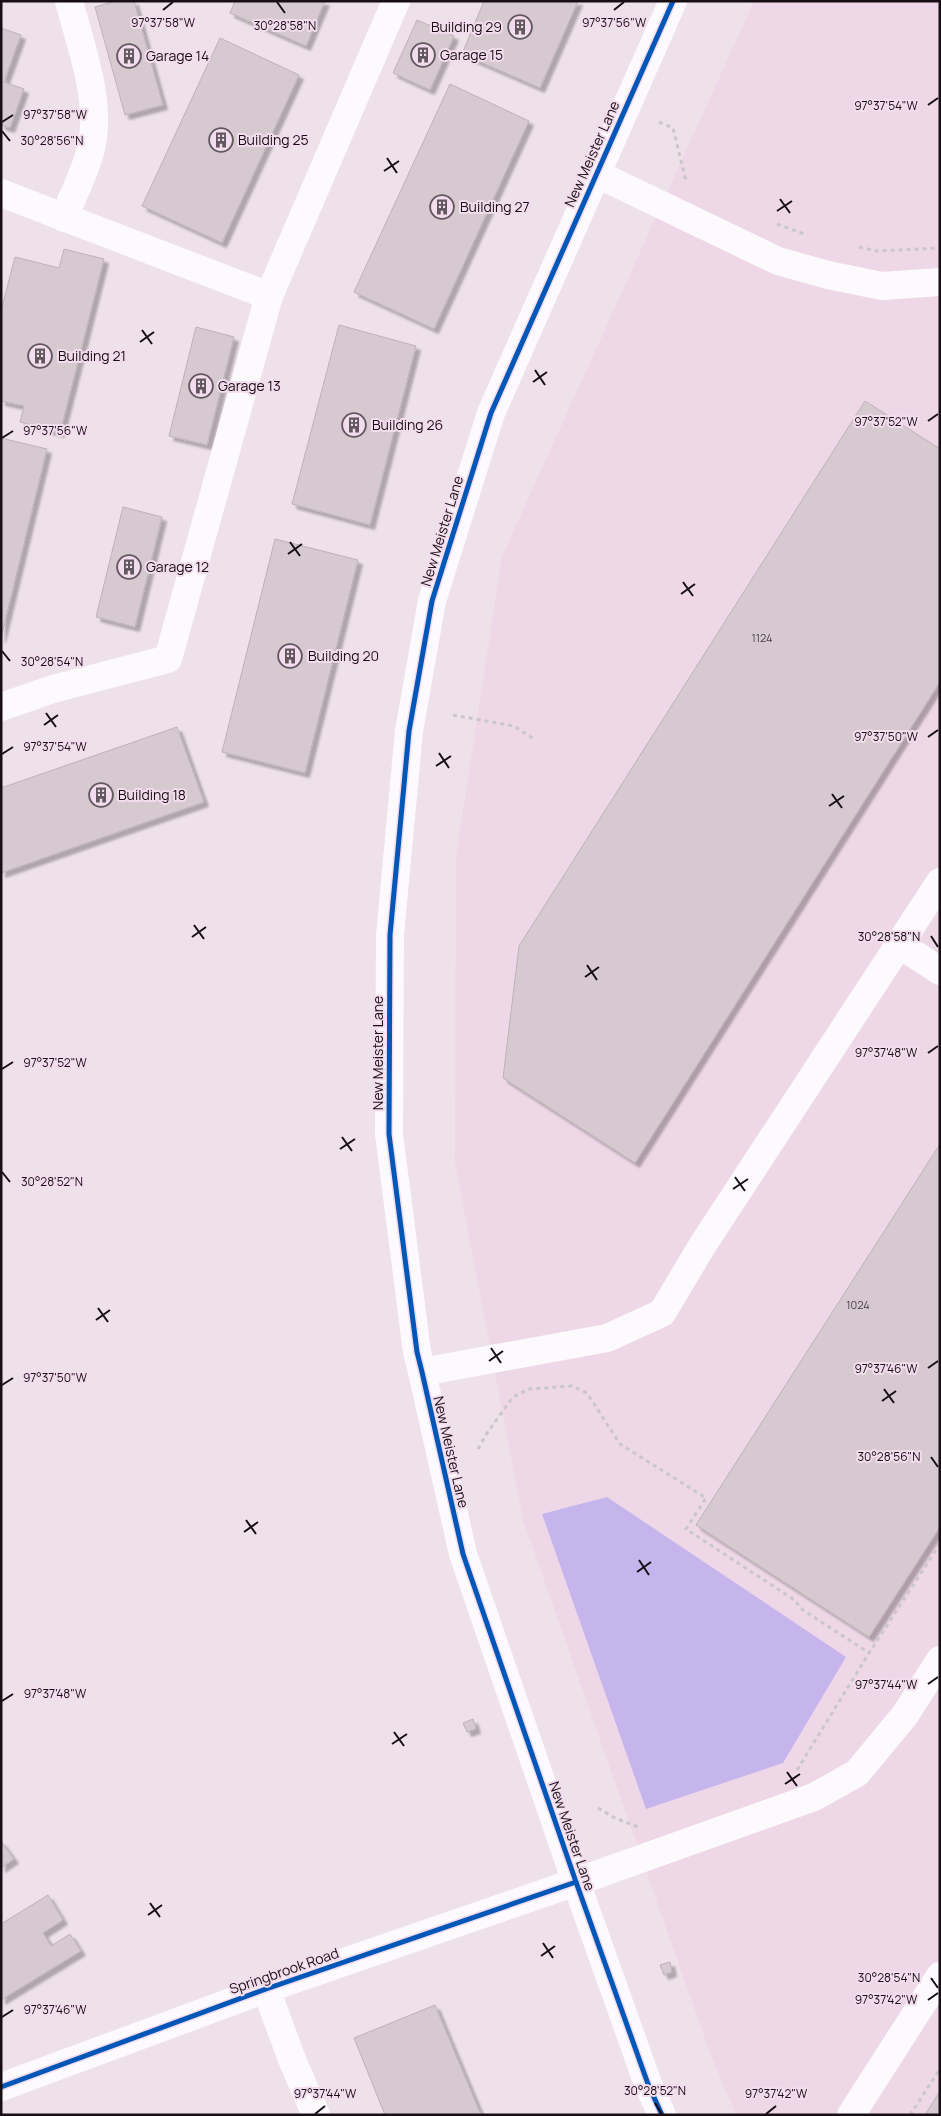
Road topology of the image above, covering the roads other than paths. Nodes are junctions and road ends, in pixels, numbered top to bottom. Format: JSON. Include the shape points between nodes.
{"nodes":[{"id":1,"x":70,"y":1,"type":"edge"},
{"id":2,"x":396,"y":1,"type":"edge"},
{"id":3,"x":673,"y":1,"type":"edge"},
{"id":4,"x":596,"y":174,"type":"junction"},
{"id":5,"x":1,"y":194,"type":"edge"},
{"id":6,"x":64,"y":218,"type":"junction"},
{"id":7,"x":940,"y":282,"type":"edge"},
{"id":8,"x":269,"y":296,"type":"junction"},
{"id":9,"x":1,"y":707,"type":"edge"},
{"id":10,"x":940,"y":882,"type":"edge"},
{"id":11,"x":899,"y":944,"type":"junction"},
{"id":12,"x":940,"y":971,"type":"edge"},
{"id":13,"x":422,"y":1372,"type":"junction"},
{"id":14,"x":940,"y":1660,"type":"edge"},
{"id":15,"x":576,"y":1882,"type":"junction"},
{"id":16,"x":940,"y":1976,"type":"edge"},
{"id":17,"x":266,"y":1989,"type":"junction"},
{"id":18,"x":1,"y":2087,"type":"edge"},
{"id":19,"x":316,"y":2115,"type":"edge"},
{"id":20,"x":662,"y":2115,"type":"edge"},
{"id":21,"x":851,"y":2115,"type":"edge"}],
"edges":[{"from":1,"to":6,"type":"street","via":[[91,88],[94,118],[91,146]]},
{"from":2,"to":8,"type":"street"},
{"from":3,"to":4,"type":"street","name":"New Meister Lane"},
{"from":4,"to":7,"type":"street","via":[[778,261],[882,286]]},
{"from":4,"to":13,"type":"street","name":"New Meister Lane","via":[[490,414],[432,601],[409,731],[390,935],[389,1134]]},
{"from":5,"to":6,"type":"street"},
{"from":6,"to":8,"type":"street"},
{"from":8,"to":9,"type":"street","via":[[168,659],[53,689]]},
{"from":10,"to":11,"type":"street"},
{"from":11,"to":12,"type":"street"},
{"from":11,"to":13,"type":"street","via":[[702,1246],[662,1313],[607,1338]]},
{"from":13,"to":15,"type":"street","name":"New Meister Lane","via":[[463,1554]]},
{"from":14,"to":15,"type":"street","name":"Springbrook Road","via":[[905,1715],[857,1773],[814,1797]]},
{"from":15,"to":17,"type":"street","name":"Springbrook Road"},
{"from":15,"to":20,"type":"street","name":"New Meister Lane"},
{"from":16,"to":21,"type":"street"},
{"from":17,"to":18,"type":"street","name":"Springbrook Road"},
{"from":17,"to":19,"type":"street"}]}
